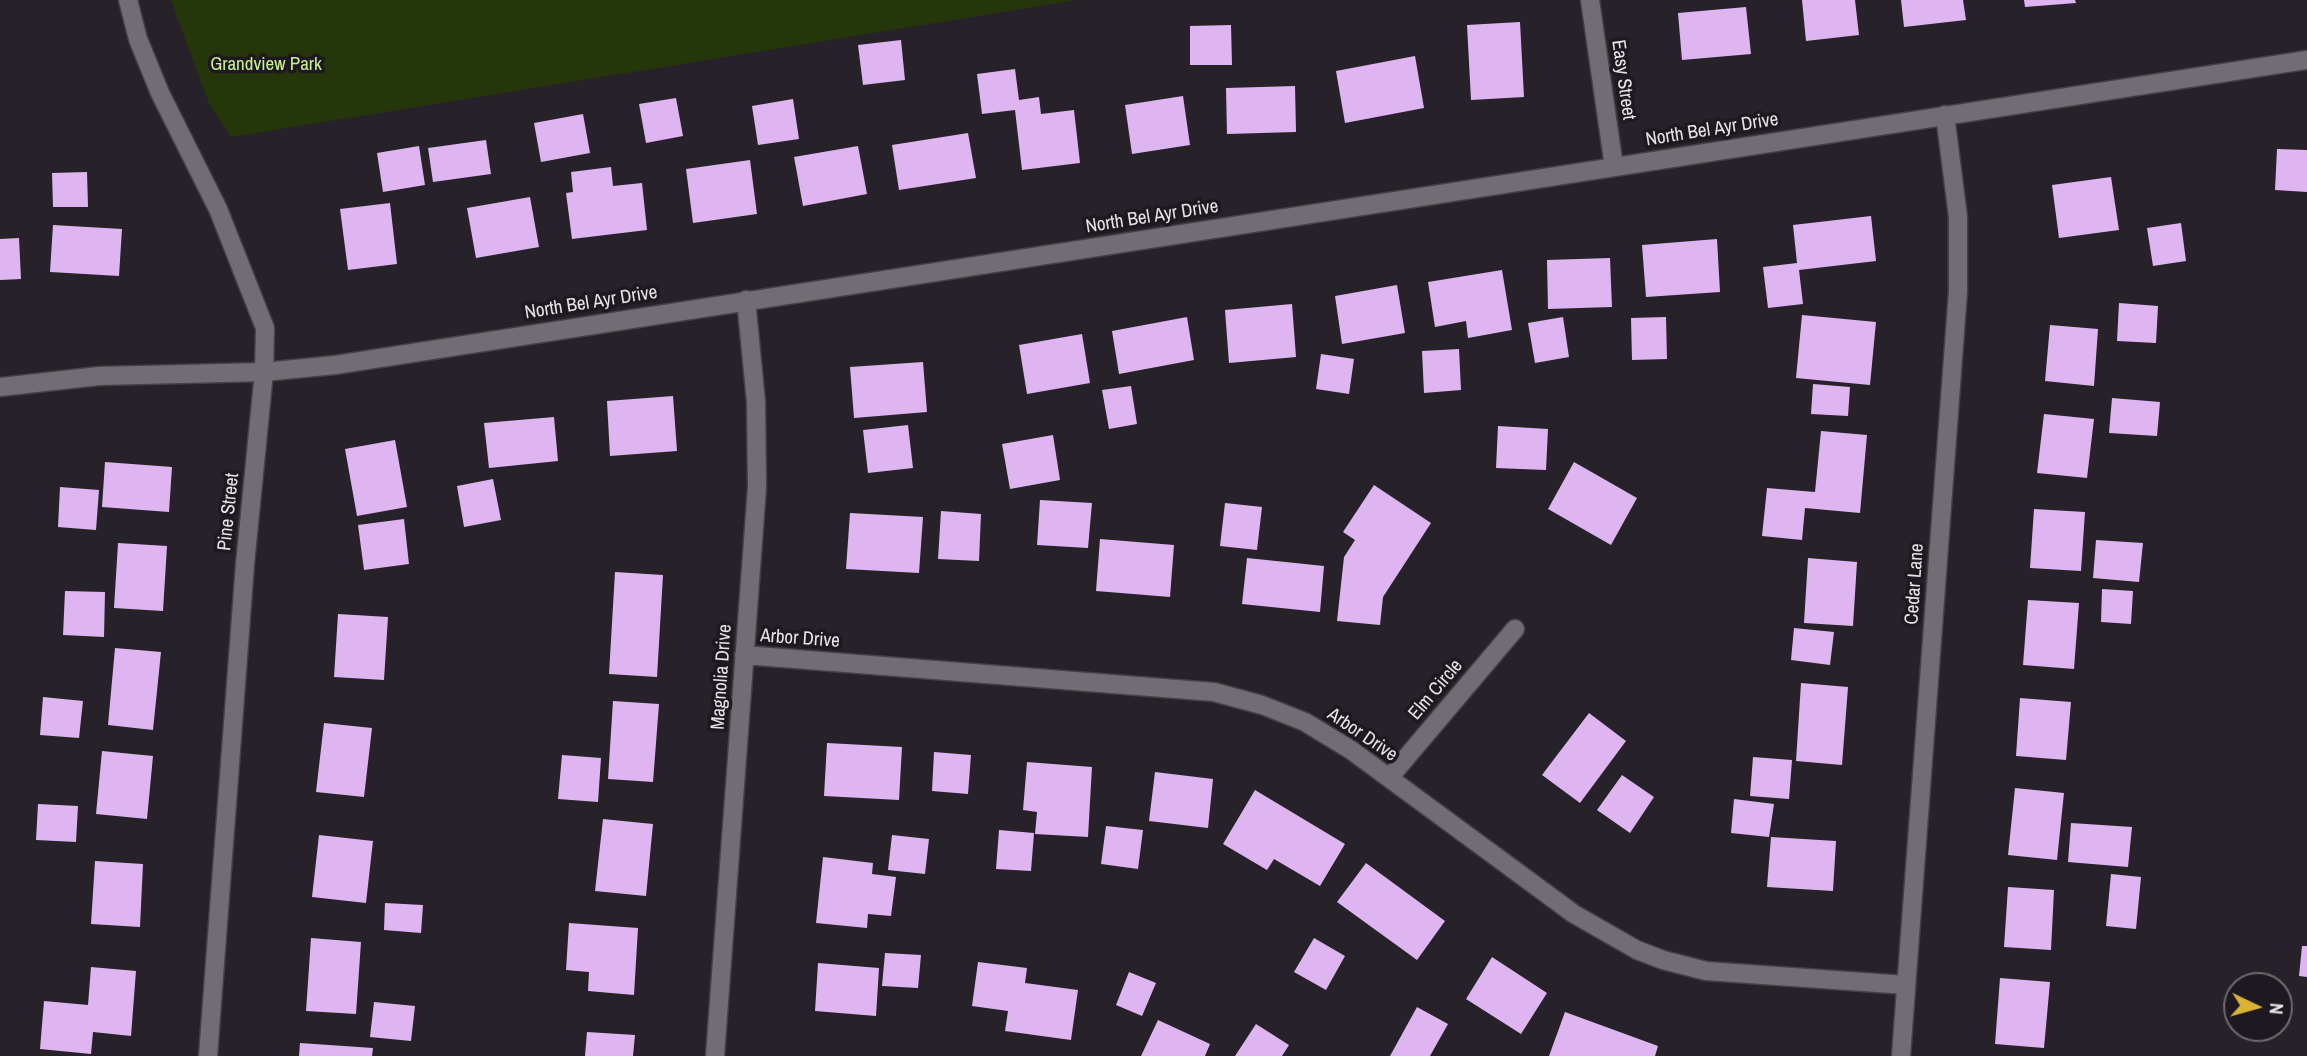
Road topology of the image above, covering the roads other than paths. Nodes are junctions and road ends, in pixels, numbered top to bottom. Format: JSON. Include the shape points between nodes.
{"nodes":[{"id":1,"x":128,"y":0,"type":"edge"},
{"id":2,"x":1590,"y":0,"type":"edge"},
{"id":3,"x":2307,"y":60,"type":"edge"},
{"id":4,"x":1945,"y":115,"type":"junction"},
{"id":5,"x":1614,"y":167,"type":"junction"},
{"id":6,"x":746,"y":300,"type":"junction"},
{"id":7,"x":264,"y":372,"type":"junction"},
{"id":8,"x":0,"y":387,"type":"edge"},
{"id":9,"x":1514,"y":629,"type":"dead end"},
{"id":10,"x":744,"y":655,"type":"junction"},
{"id":11,"x":1389,"y":778,"type":"junction"},
{"id":12,"x":1906,"y":985,"type":"junction"},
{"id":13,"x":208,"y":1056,"type":"edge"},
{"id":14,"x":715,"y":1056,"type":"edge"},
{"id":15,"x":1901,"y":1056,"type":"edge"}],
"edges":[{"from":1,"to":7,"type":"street","name":"Pine Street","via":[[160,93],[218,209],[253,293],[265,328]]},
{"from":2,"to":5,"type":"street","name":"Easy Street"},
{"from":3,"to":4,"type":"street","name":"North Bel Ayr Drive"},
{"from":4,"to":5,"type":"street","name":"North Bel Ayr Drive"},
{"from":4,"to":12,"type":"street","name":"Cedar Lane","via":[[1958,217],[1958,291]]},
{"from":5,"to":6,"type":"street","name":"North Bel Ayr Drive"},
{"from":6,"to":7,"type":"street","name":"North Bel Ayr Drive","via":[[335,365]]},
{"from":6,"to":10,"type":"street","name":"Magnolia Drive","via":[[756,402],[757,487]]},
{"from":7,"to":8,"type":"street","name":"North Bel Ayr Drive","via":[[99,376]]},
{"from":7,"to":13,"type":"street","name":"Pine Street"},
{"from":9,"to":11,"type":"street","name":"Elm Circle"},
{"from":10,"to":11,"type":"street","name":"Arbor Drive","via":[[1214,692],[1305,722]]},
{"from":10,"to":14,"type":"street","name":"Magnolia Drive"},
{"from":11,"to":12,"type":"street","name":"Arbor Drive","via":[[1574,914],[1654,957],[1706,971]]},
{"from":12,"to":15,"type":"street","name":"Cedar Lane"}]}
